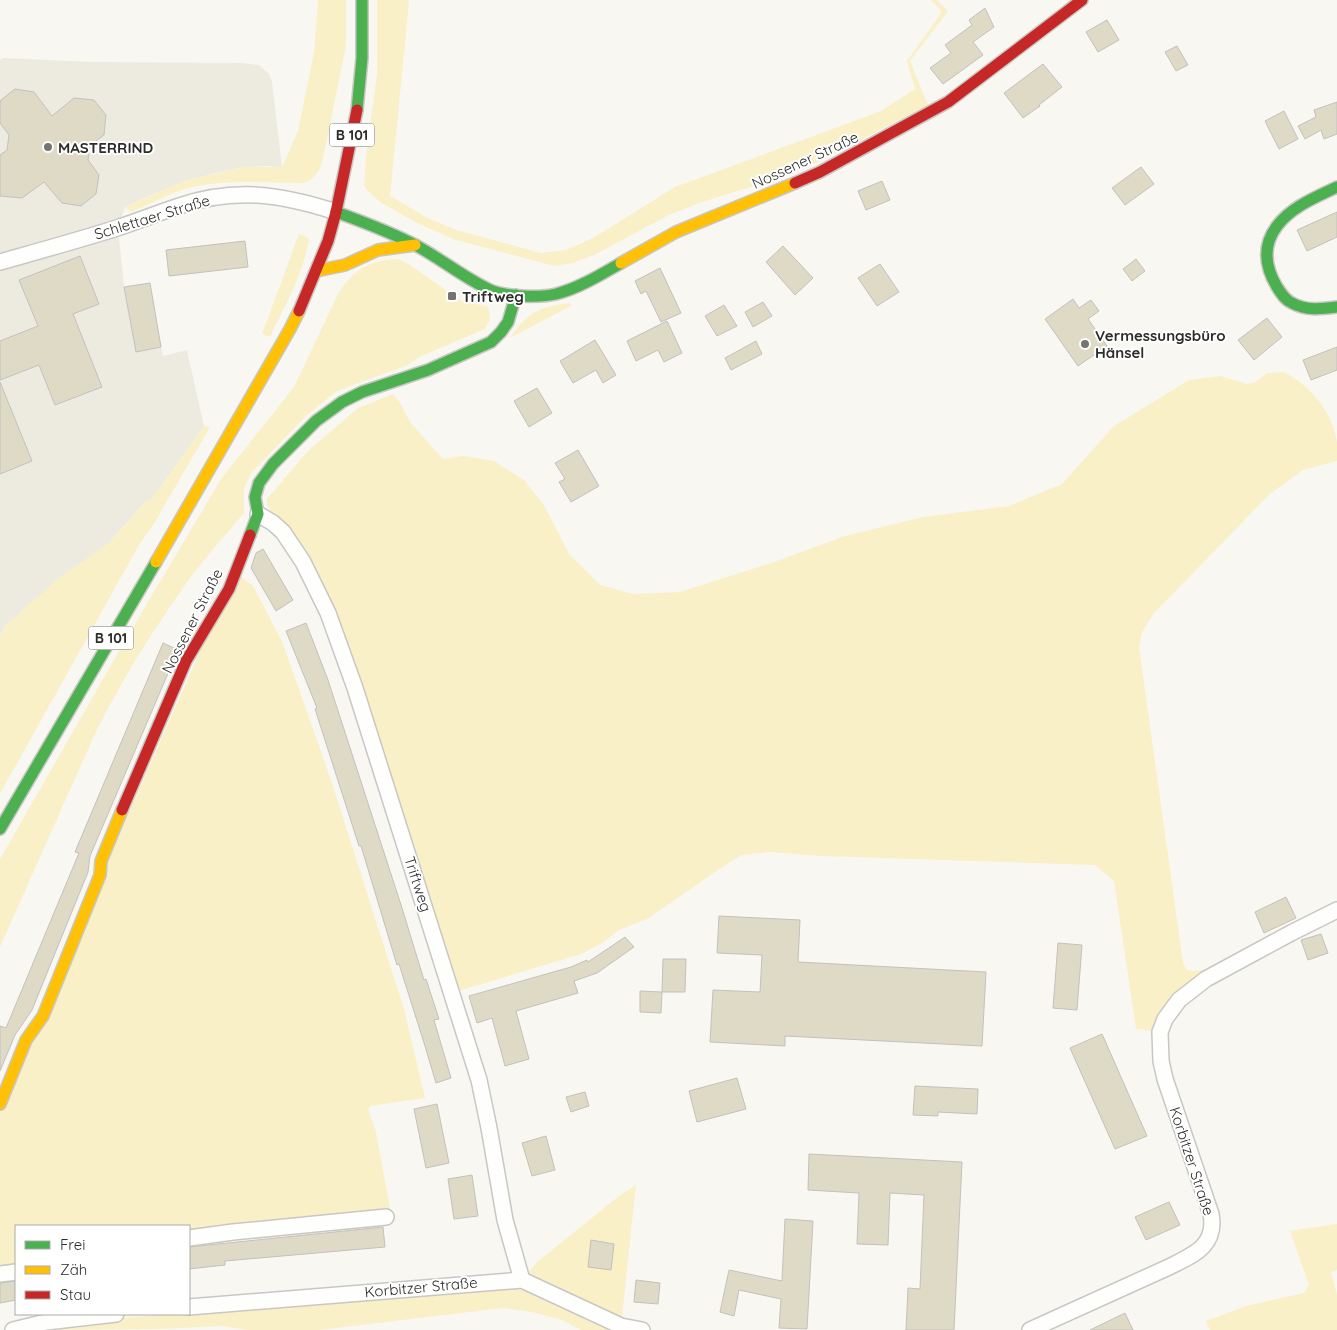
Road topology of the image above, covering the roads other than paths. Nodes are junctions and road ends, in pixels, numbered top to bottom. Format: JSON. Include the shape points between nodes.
{"nodes":[{"id":1,"x":362,"y":0,"type":"edge"},
{"id":2,"x":1082,"y":0,"type":"edge"},
{"id":3,"x":1337,"y":187,"type":"edge"},
{"id":4,"x":336,"y":212,"type":"junction"},
{"id":5,"x":415,"y":245,"type":"junction"},
{"id":6,"x":0,"y":262,"type":"edge"},
{"id":7,"x":316,"y":270,"type":"junction"},
{"id":8,"x":516,"y":296,"type":"junction"},
{"id":9,"x":1337,"y":306,"type":"edge"},
{"id":10,"x":258,"y":514,"type":"junction"},
{"id":11,"x":0,"y":829,"type":"edge"},
{"id":12,"x":1337,"y":910,"type":"edge"},
{"id":13,"x":0,"y":1104,"type":"edge"},
{"id":14,"x":386,"y":1217,"type":"dead end"},
{"id":15,"x":190,"y":1238,"type":"edge"},
{"id":16,"x":15,"y":1272,"type":"edge"},
{"id":17,"x":0,"y":1274,"type":"edge"},
{"id":18,"x":522,"y":1280,"type":"junction"},
{"id":19,"x":190,"y":1307,"type":"edge"},
{"id":20,"x":107,"y":1315,"type":"edge"},
{"id":21,"x":13,"y":1330,"type":"edge"},
{"id":22,"x":642,"y":1330,"type":"edge"},
{"id":23,"x":1030,"y":1330,"type":"edge"}],
"edges":[{"from":1,"to":4,"type":"street","number":"B 101","via":[[359,98]]},
{"from":2,"to":8,"type":"street","name":"Nossener Straße","via":[[948,102],[820,172],[676,232],[584,284],[556,294]]},
{"from":3,"to":9,"type":"street","via":[[1299,206],[1284,218],[1269,240],[1266,255],[1270,277],[1285,299],[1309,309]]},
{"from":4,"to":5,"type":"street","name":"Nossener Straße"},
{"from":4,"to":6,"type":"street","name":"Schlettaer Straße","via":[[284,197],[225,196],[180,205],[118,228]]},
{"from":4,"to":7,"type":"street","number":"B 101"},
{"from":5,"to":7,"type":"street","via":[[378,250],[345,265]]},
{"from":5,"to":8,"type":"street","name":"Nossener Straße","via":[[490,290]]},
{"from":7,"to":11,"type":"street","number":"B 101","via":[[281,344]]},
{"from":8,"to":10,"type":"street","name":"Nossener Straße","via":[[509,321],[492,342],[429,369],[374,387],[343,401],[314,422],[265,472],[256,487],[254,504]]},
{"from":10,"to":13,"type":"street","name":"Nossener Straße","via":[[229,589],[186,661],[101,861],[100,875],[43,1016],[26,1040]]},
{"from":10,"to":18,"type":"street","name":"Triftweg","via":[[283,532],[303,562],[328,613],[355,688],[479,1080],[505,1220]]},
{"from":12,"to":23,"type":"street","name":"Korbitzer Straße","via":[[1206,979],[1172,1008],[1160,1032],[1165,1079],[1213,1221],[1210,1236],[1200,1249],[1169,1267]]},
{"from":14,"to":15,"type":"street"},
{"from":16,"to":17,"type":"street"},
{"from":18,"to":19,"type":"street","name":"Korbitzer Straße"},
{"from":18,"to":22,"type":"street","name":"Korbitzer Straße","via":[[621,1326]]},
{"from":20,"to":21,"type":"street","via":[[46,1322]]}]}
